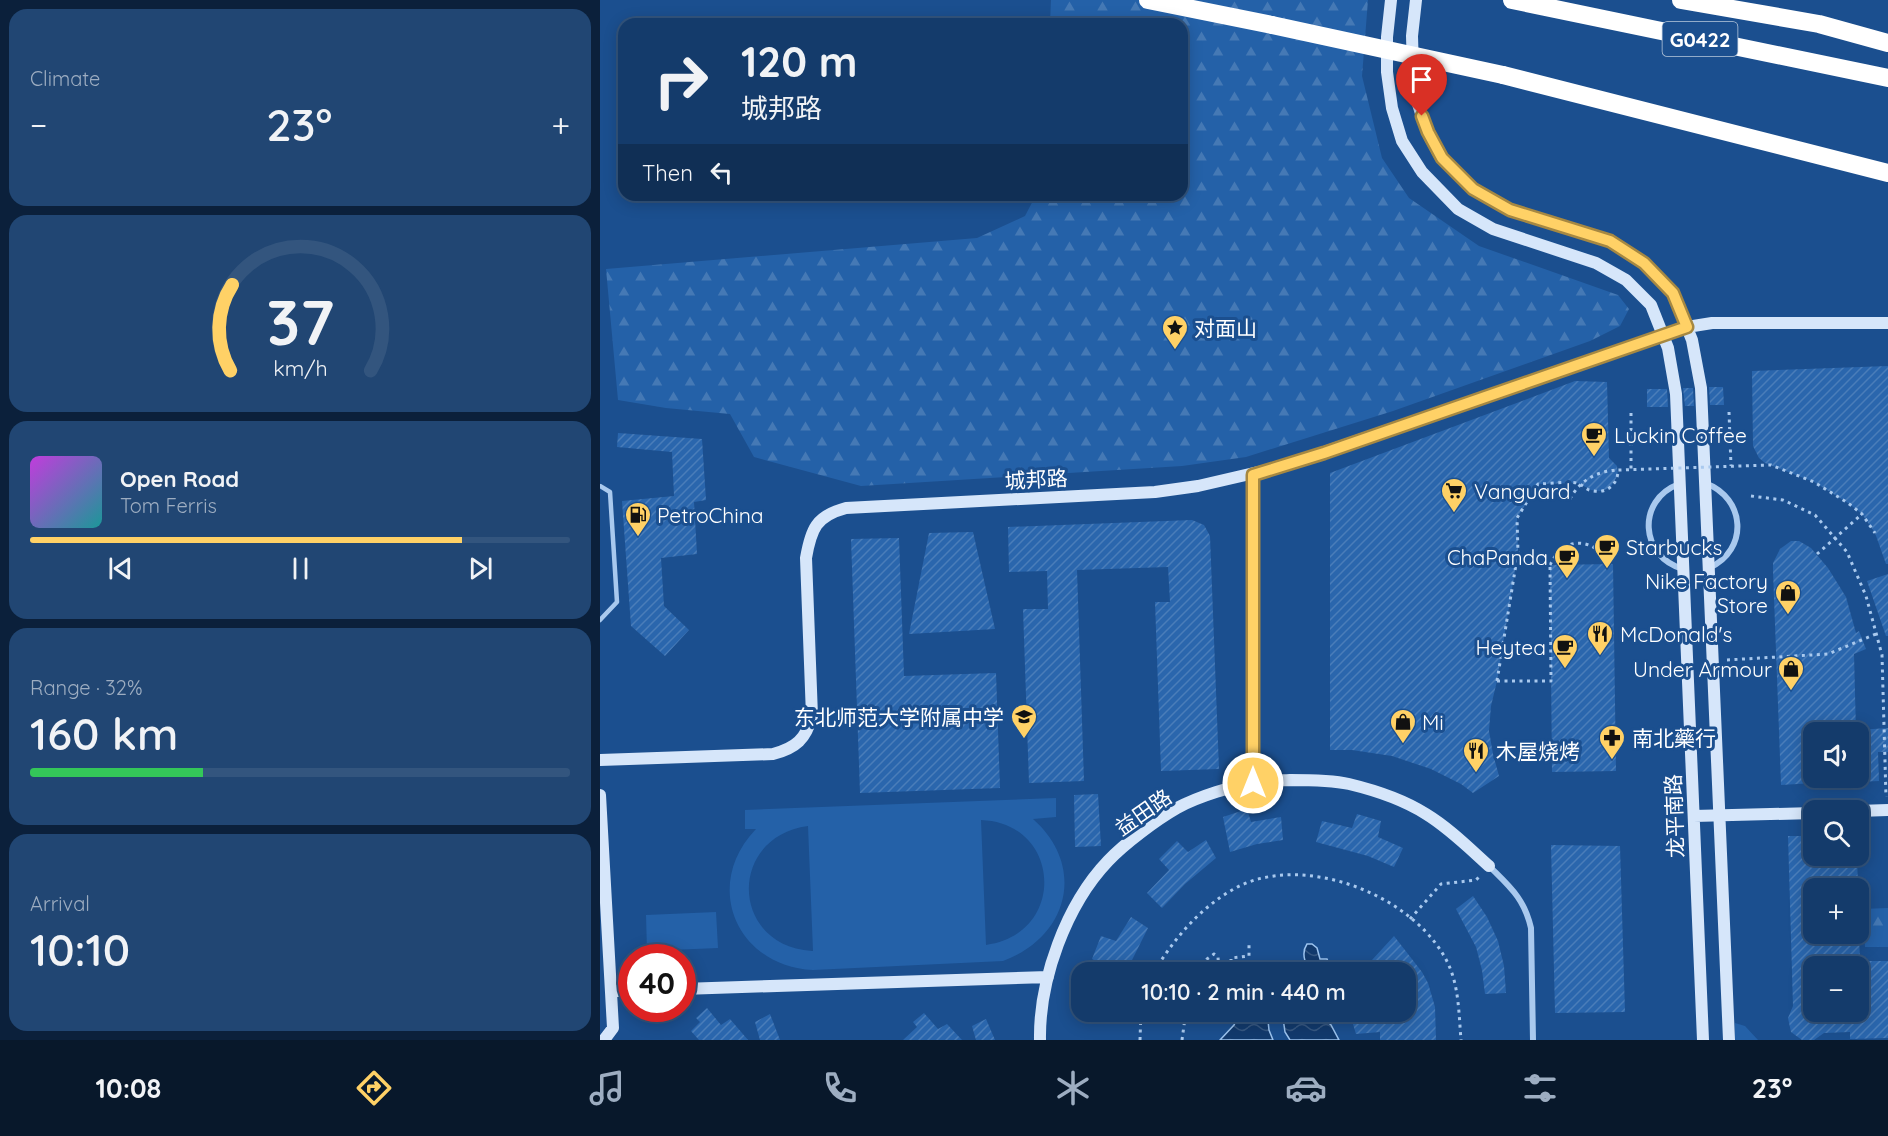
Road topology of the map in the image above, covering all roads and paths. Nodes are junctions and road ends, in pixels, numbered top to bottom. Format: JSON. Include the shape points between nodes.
{"nodes":[{"id":1,"x":1148,"y":0,"type":"edge"},
{"id":2,"x":1391,"y":0,"type":"edge"},
{"id":3,"x":1416,"y":0,"type":"edge"},
{"id":4,"x":1512,"y":0,"type":"edge"},
{"id":5,"x":1681,"y":0,"type":"edge"},
{"id":6,"x":1888,"y":43,"type":"edge"},
{"id":7,"x":1888,"y":78,"type":"edge"},
{"id":8,"x":1888,"y":173,"type":"edge"},
{"id":9,"x":1888,"y":323,"type":"edge"},
{"id":10,"x":1687,"y":327,"type":"junction"},
{"id":11,"x":1662,"y":334,"type":"junction"},
{"id":12,"x":1729,"y":412,"type":"dead end"},
{"id":13,"x":1631,"y":413,"type":"dead end"},
{"id":14,"x":1731,"y":466,"type":"junction"},
{"id":15,"x":1631,"y":469,"type":"junction"},
{"id":16,"x":1618,"y":470,"type":"junction"},
{"id":17,"x":1253,"y":475,"type":"junction"},
{"id":18,"x":1680,"y":483,"type":"junction"},
{"id":19,"x":1705,"y":483,"type":"junction"},
{"id":20,"x":600,"y":486,"type":"edge"},
{"id":21,"x":1751,"y":496,"type":"dead end"},
{"id":22,"x":1570,"y":499,"type":"dead end"},
{"id":23,"x":1862,"y":514,"type":"junction"},
{"id":24,"x":1875,"y":533,"type":"dead end"},
{"id":25,"x":1518,"y":552,"type":"junction"},
{"id":26,"x":1604,"y":554,"type":"dead end"},
{"id":27,"x":1817,"y":554,"type":"dead end"},
{"id":28,"x":1550,"y":565,"type":"junction"},
{"id":29,"x":1709,"y":568,"type":"junction"},
{"id":30,"x":1684,"y":570,"type":"junction"},
{"id":31,"x":600,"y":620,"type":"edge"},
{"id":32,"x":1876,"y":634,"type":"junction"},
{"id":33,"x":1882,"y":655,"type":"junction"},
{"id":34,"x":1888,"y":655,"type":"edge"},
{"id":35,"x":1727,"y":660,"type":"dead end"},
{"id":36,"x":600,"y":760,"type":"edge"},
{"id":37,"x":1253,"y":783,"type":"junction"},
{"id":38,"x":600,"y":795,"type":"edge"},
{"id":39,"x":1886,"y":796,"type":"dead end"},
{"id":40,"x":1888,"y":810,"type":"edge"},
{"id":41,"x":1869,"y":811,"type":"edge"},
{"id":42,"x":1803,"y":813,"type":"edge"},
{"id":43,"x":1694,"y":816,"type":"junction"},
{"id":44,"x":1719,"y":816,"type":"junction"},
{"id":45,"x":1489,"y":866,"type":"junction"},
{"id":46,"x":1410,"y":919,"type":"junction"},
{"id":47,"x":1249,"y":941,"type":"dead end"},
{"id":48,"x":1160,"y":962,"type":"edge"},
{"id":49,"x":1205,"y":962,"type":"edge"},
{"id":50,"x":1218,"y":962,"type":"edge"},
{"id":51,"x":1231,"y":962,"type":"edge"},
{"id":52,"x":1048,"y":977,"type":"junction"},
{"id":53,"x":696,"y":989,"type":"edge"},
{"id":54,"x":611,"y":992,"type":"junction"},
{"id":55,"x":618,"y":992,"type":"edge"},
{"id":56,"x":1141,"y":1022,"type":"edge"},
{"id":57,"x":1184,"y":1022,"type":"edge"},
{"id":58,"x":604,"y":1040,"type":"edge"},
{"id":59,"x":1040,"y":1040,"type":"edge"},
{"id":60,"x":1140,"y":1040,"type":"edge"},
{"id":61,"x":1182,"y":1040,"type":"edge"},
{"id":62,"x":1461,"y":1040,"type":"edge"},
{"id":63,"x":1533,"y":1040,"type":"edge"},
{"id":64,"x":1703,"y":1040,"type":"edge"},
{"id":65,"x":1729,"y":1040,"type":"edge"}],
"edges":[{"from":1,"to":8,"type":"highway","bridge":true,"via":[[1503,75]]},
{"from":2,"to":11,"type":"street","via":[[1387,72],[1392,108],[1402,141],[1422,172],[1458,209],[1493,229],[1596,263],[1626,280],[1651,305]]},
{"from":3,"to":10,"type":"street","via":[[1412,36],[1417,101],[1442,158],[1473,189],[1510,210],[1610,241],[1644,263],[1673,293]]},
{"from":4,"to":7,"type":"highway","number":"G0422"},
{"from":5,"to":6,"type":"highway","number":"G0422","via":[[1820,24]]},
{"from":9,"to":10,"type":"street","name":"城邦路","via":[[1712,323]]},
{"from":10,"to":11,"type":"street","name":"城邦路"},
{"from":10,"to":19,"type":"street","via":[[1701,388]]},
{"from":11,"to":17,"type":"street","name":"城邦路"},
{"from":11,"to":18,"type":"street","name":"龙平南路","via":[[1676,394]]},
{"from":12,"to":14,"type":"path"},
{"from":13,"to":15,"type":"path"},
{"from":14,"to":15,"type":"path","bridge":true},
{"from":14,"to":23,"type":"path","bridge":true,"via":[[1771,465],[1797,474]]},
{"from":15,"to":16,"type":"path","bridge":true},
{"from":16,"to":22,"type":"path","via":[[1596,474],[1575,490]]},
{"from":16,"to":25,"type":"path","bridge":true,"via":[[1607,490],[1591,490],[1578,483],[1538,484],[1517,518]]},
{"from":17,"to":36,"type":"street","name":"城邦路","via":[[1155,492],[846,508],[831,512],[817,522],[806,558],[812,716],[800,741],[789,750],[773,754]]},
{"from":17,"to":37,"type":"street"},
{"from":18,"to":30,"type":"street","name":"龙平南路"},
{"from":18,"to":30,"type":"street","via":[[1661,495],[1653,506],[1649,534],[1662,558]]},
{"from":19,"to":29,"type":"street"},
{"from":19,"to":29,"type":"street","via":[[1726,495],[1738,523],[1729,553]]},
{"from":20,"to":31,"type":"lane","via":[[610,492],[617,602]]},
{"from":21,"to":32,"type":"path","via":[[1784,500],[1815,515],[1847,552],[1866,596]]},
{"from":23,"to":24,"type":"path","bridge":true},
{"from":23,"to":27,"type":"path","bridge":true},
{"from":25,"to":28,"type":"path","via":[[1528,562]]},
{"from":25,"to":28,"type":"path","bridge":true,"via":[[1497,681],[1551,681]]},
{"from":26,"to":28,"type":"path","via":[[1596,547],[1577,543],[1557,553]]},
{"from":29,"to":44,"type":"street"},
{"from":30,"to":43,"type":"street","name":"龙平南路"},
{"from":32,"to":33,"type":"path"},
{"from":32,"to":35,"type":"path","via":[[1828,654]]},
{"from":33,"to":34,"type":"path"},
{"from":33,"to":39,"type":"path"},
{"from":37,"to":45,"type":"street","name":"益田路","via":[[1304,780],[1348,784],[1387,796],[1425,813]]},
{"from":37,"to":52,"type":"street","name":"益田路","via":[[1177,808],[1108,861],[1060,935]]},
{"from":38,"to":54,"type":"street"},
{"from":40,"to":41,"type":"street"},
{"from":42,"to":44,"type":"street"},
{"from":43,"to":44,"type":"street"},
{"from":43,"to":64,"type":"street","name":"龙平南路"},
{"from":44,"to":65,"type":"street"},
{"from":45,"to":46,"type":"path","via":[[1476,880],[1441,884]]},
{"from":45,"to":63,"type":"street","via":[[1527,910],[1531,927]]},
{"from":46,"to":48,"type":"path","via":[[1373,894],[1343,883],[1317,876],[1271,877],[1232,889],[1213,903],[1192,921]]},
{"from":46,"to":62,"type":"path","via":[[1431,936],[1450,969]]},
{"from":47,"to":51,"type":"path","via":[[1249,956],[1231,958]]},
{"from":49,"to":50,"type":"path","via":[[1211,954],[1218,957]]},
{"from":52,"to":53,"type":"street"},
{"from":52,"to":59,"type":"street","name":"益田路"},
{"from":54,"to":55,"type":"street"},
{"from":54,"to":58,"type":"street","via":[[613,1028]]},
{"from":56,"to":60,"type":"path"},
{"from":57,"to":61,"type":"path"}]}
